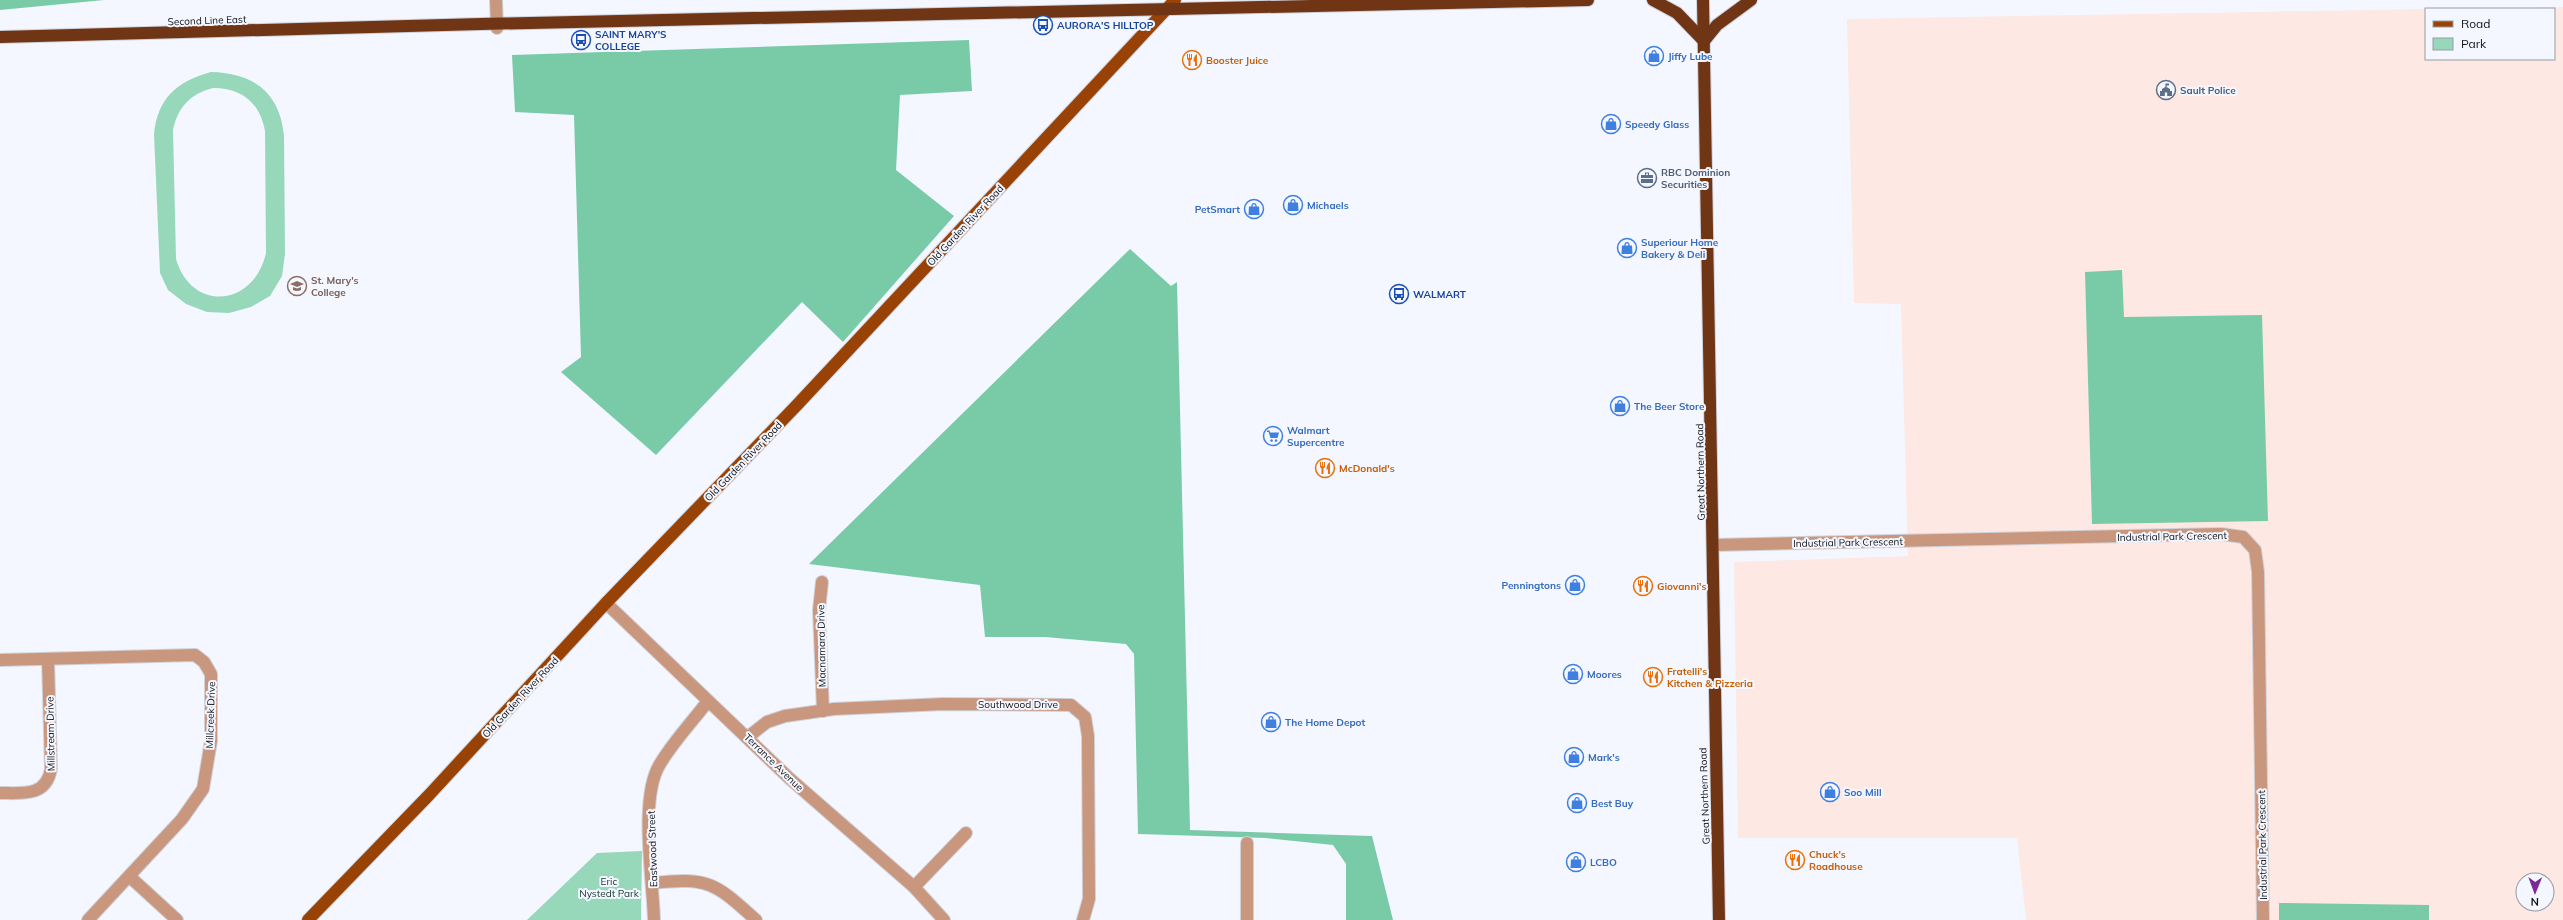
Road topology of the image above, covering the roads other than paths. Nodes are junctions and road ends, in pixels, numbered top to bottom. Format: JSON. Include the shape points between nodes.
{"nodes":[{"id":1,"x":496,"y":0,"type":"edge"},
{"id":2,"x":1175,"y":0,"type":"edge"},
{"id":3,"x":1588,"y":0,"type":"edge"},
{"id":4,"x":1653,"y":0,"type":"edge"},
{"id":5,"x":1703,"y":0,"type":"edge"},
{"id":6,"x":1751,"y":0,"type":"edge"},
{"id":7,"x":1166,"y":10,"type":"junction"},
{"id":8,"x":496,"y":26,"type":"junction"},
{"id":9,"x":0,"y":37,"type":"edge"},
{"id":10,"x":1704,"y":41,"type":"junction"},
{"id":11,"x":1713,"y":545,"type":"junction"},
{"id":12,"x":822,"y":582,"type":"dead end"},
{"id":13,"x":606,"y":603,"type":"junction"},
{"id":14,"x":48,"y":659,"type":"junction"},
{"id":15,"x":0,"y":660,"type":"edge"},
{"id":16,"x":708,"y":701,"type":"junction"},
{"id":17,"x":823,"y":711,"type":"junction"},
{"id":18,"x":748,"y":737,"type":"junction"},
{"id":19,"x":0,"y":793,"type":"edge"},
{"id":20,"x":966,"y":833,"type":"dead end"},
{"id":21,"x":1247,"y":843,"type":"dead end"},
{"id":22,"x":130,"y":877,"type":"junction"},
{"id":23,"x":653,"y":883,"type":"junction"},
{"id":24,"x":914,"y":887,"type":"junction"},
{"id":25,"x":88,"y":920,"type":"edge"},
{"id":26,"x":177,"y":920,"type":"edge"},
{"id":27,"x":308,"y":920,"type":"edge"},
{"id":28,"x":654,"y":920,"type":"edge"},
{"id":29,"x":756,"y":920,"type":"edge"},
{"id":30,"x":944,"y":920,"type":"edge"},
{"id":31,"x":1083,"y":920,"type":"edge"},
{"id":32,"x":1247,"y":920,"type":"edge"},
{"id":33,"x":1719,"y":920,"type":"edge"},
{"id":34,"x":2263,"y":920,"type":"edge"}],
"edges":[{"from":1,"to":8,"type":"street"},
{"from":2,"to":7,"type":"main road","name":"Old Garden River Road"},
{"from":3,"to":7,"type":"highway","name":"Second Line East"},
{"from":4,"to":10,"type":"highway","via":[[1676,13]]},
{"from":5,"to":10,"type":"highway","name":"Great Northern Road"},
{"from":6,"to":10,"type":"highway","via":[[1717,25]]},
{"from":7,"to":8,"type":"highway","name":"Second Line East"},
{"from":7,"to":13,"type":"main road","name":"Old Garden River Road","via":[[797,405]]},
{"from":8,"to":9,"type":"highway","name":"Second Line East"},
{"from":10,"to":11,"type":"highway","name":"Great Northern Road"},
{"from":11,"to":33,"type":"highway","name":"Great Northern Road"},
{"from":11,"to":34,"type":"street","name":"Industrial Park Crescent","via":[[2221,534],[2243,537],[2255,550],[2258,572]]},
{"from":12,"to":17,"type":"street","name":"Macnamara Drive","via":[[819,610]]},
{"from":13,"to":16,"type":"street","name":"Terrance Avenue"},
{"from":13,"to":27,"type":"main road","name":"Old Garden River Road","via":[[430,796]]},
{"from":14,"to":15,"type":"street","name":"Millcreek Drive"},
{"from":14,"to":19,"type":"street","name":"Millstream Drive","via":[[50,779],[41,788],[27,792]]},
{"from":14,"to":22,"type":"street","name":"Millcreek Drive","via":[[194,655],[204,662],[211,674],[211,741],[203,789],[182,819]]},
{"from":16,"to":18,"type":"street","name":"Terrance Avenue"},
{"from":16,"to":23,"type":"street","name":"Eastwood Street","via":[[659,764],[651,784],[649,830]]},
{"from":17,"to":18,"type":"street","name":"Southwood Drive","via":[[785,716],[767,722]]},
{"from":17,"to":31,"type":"street","name":"Southwood Drive","via":[[943,704],[1071,705],[1084,716],[1088,736],[1089,899]]},
{"from":18,"to":24,"type":"street","name":"Terrance Avenue","via":[[789,778]]},
{"from":20,"to":24,"type":"street"},
{"from":21,"to":32,"type":"street"},
{"from":22,"to":25,"type":"street","name":"Millcreek Drive"},
{"from":22,"to":26,"type":"street"},
{"from":23,"to":28,"type":"street","name":"Eastwood Street"},
{"from":23,"to":29,"type":"street","via":[[688,880],[707,883],[729,896]]},
{"from":24,"to":30,"type":"street","name":"Terrance Avenue"}]}
